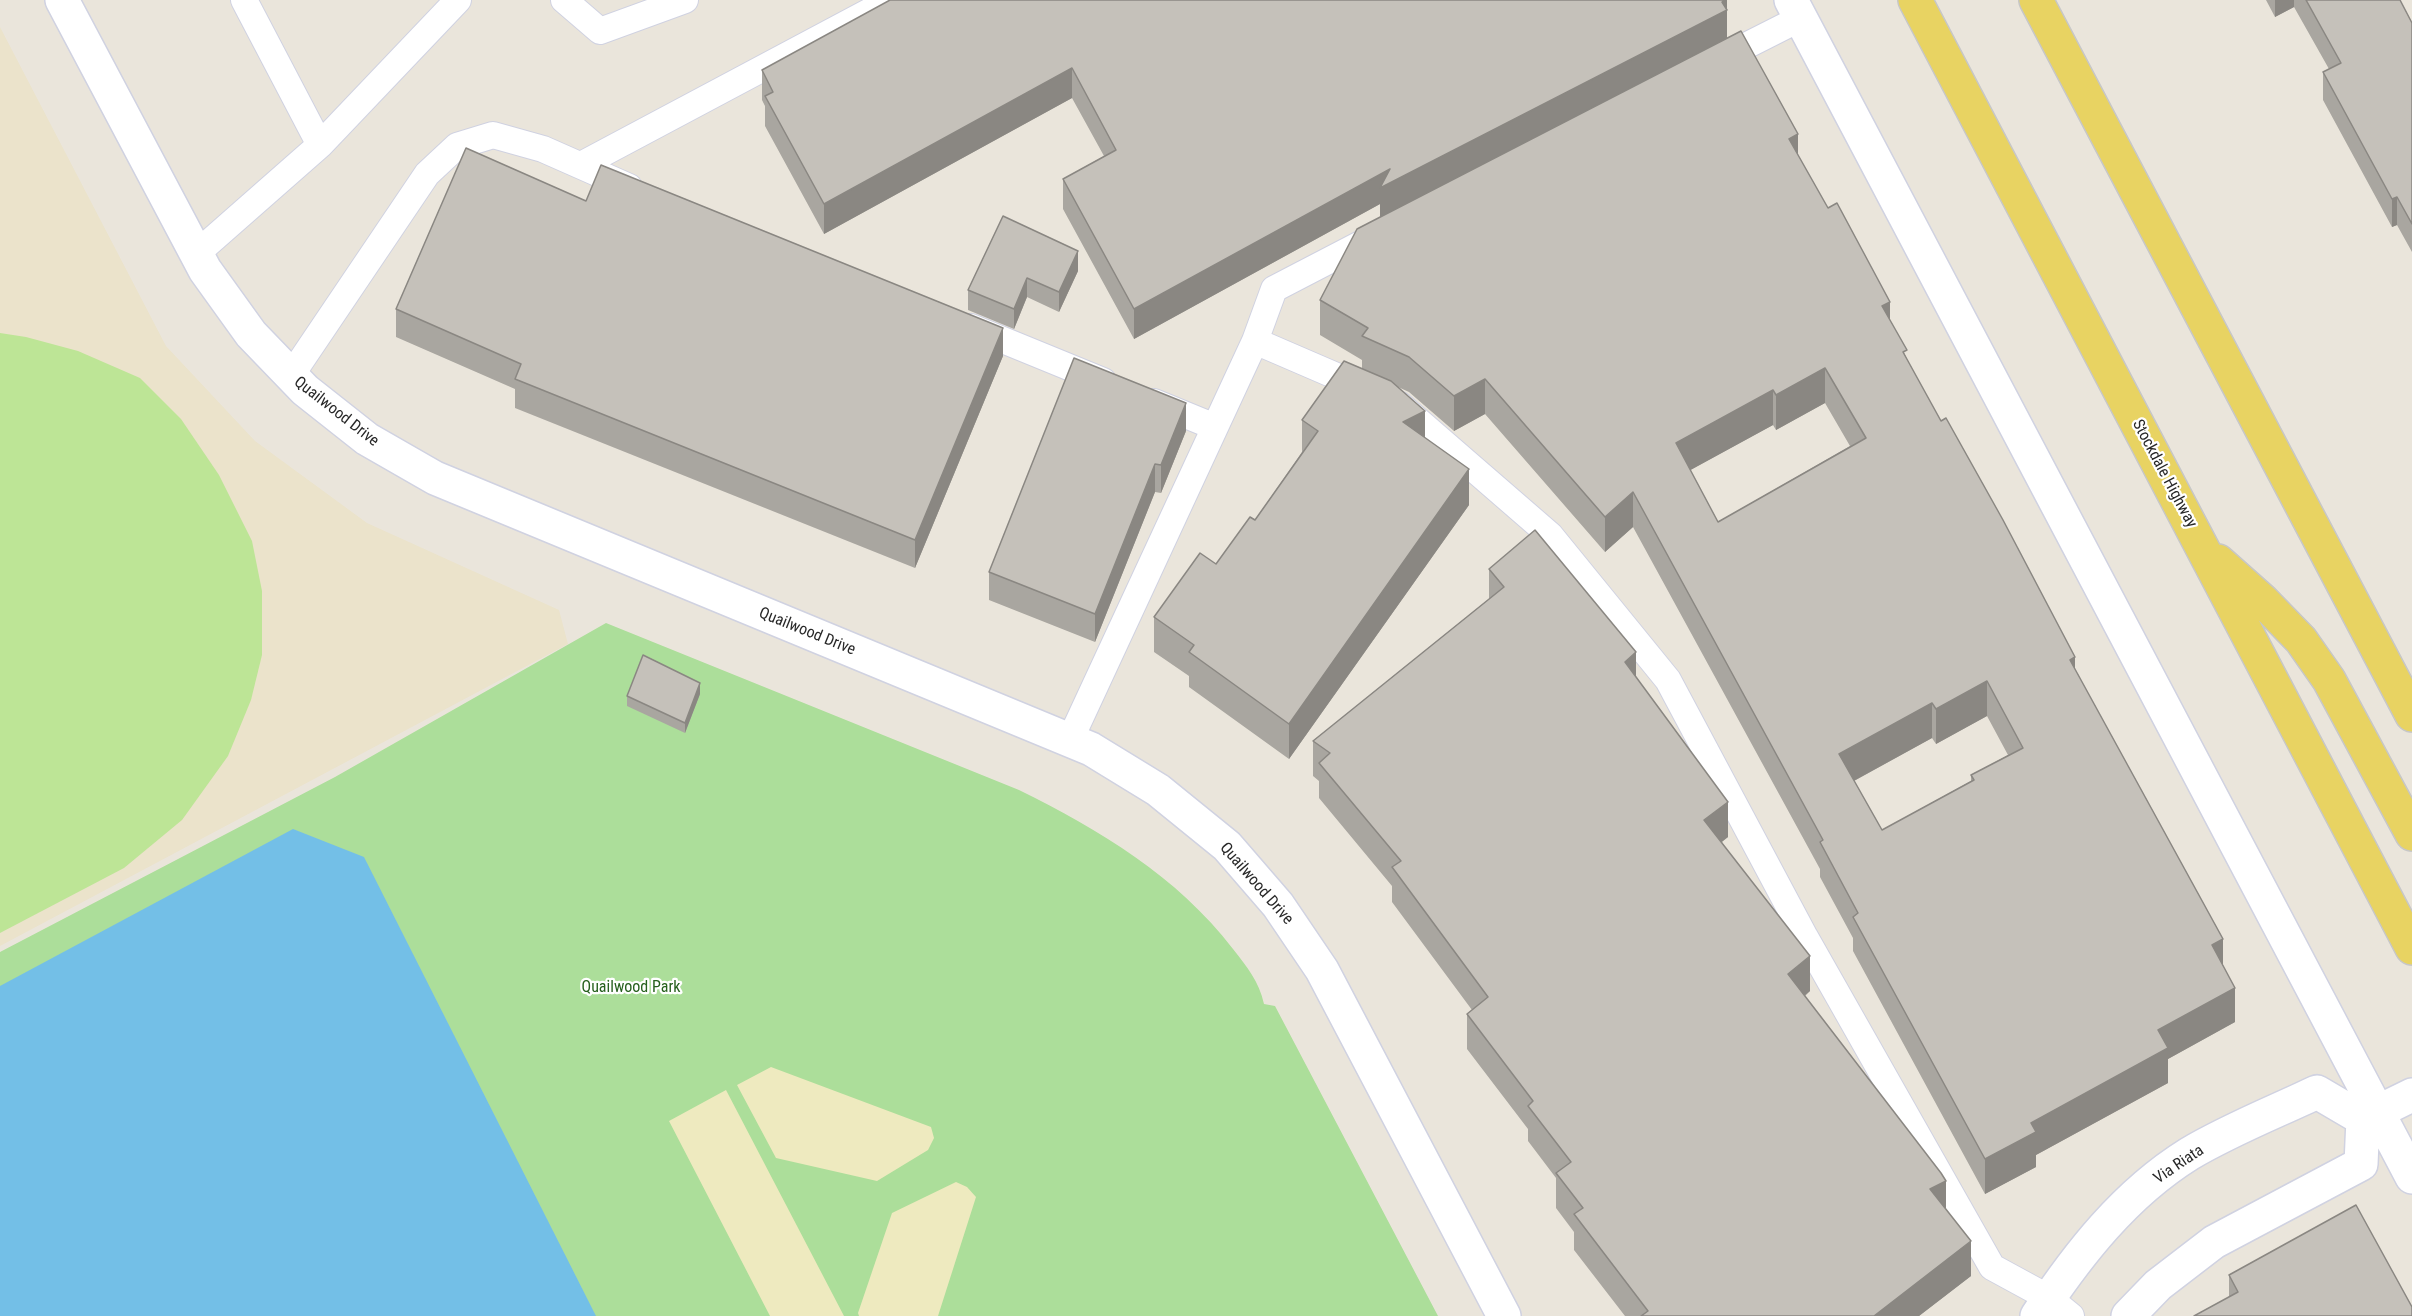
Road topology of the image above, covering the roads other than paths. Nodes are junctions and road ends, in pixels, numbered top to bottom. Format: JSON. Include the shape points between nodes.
{"nodes":[{"id":1,"x":62,"y":0,"type":"edge"},
{"id":2,"x":244,"y":0,"type":"edge"},
{"id":3,"x":458,"y":0,"type":"edge"},
{"id":4,"x":564,"y":0,"type":"edge"},
{"id":5,"x":685,"y":0,"type":"edge"},
{"id":6,"x":891,"y":0,"type":"edge"},
{"id":7,"x":1915,"y":0,"type":"edge"},
{"id":8,"x":2036,"y":0,"type":"edge"},
{"id":9,"x":1796,"y":9,"type":"edge"},
{"id":10,"x":1695,"y":72,"type":"edge"},
{"id":11,"x":321,"y":145,"type":"junction"},
{"id":12,"x":581,"y":165,"type":"junction"},
{"id":13,"x":652,"y":196,"type":"edge"},
{"id":14,"x":1400,"y":224,"type":"edge"},
{"id":15,"x":196,"y":254,"type":"junction"},
{"id":16,"x":950,"y":318,"type":"edge"},
{"id":17,"x":1255,"y":340,"type":"junction"},
{"id":18,"x":290,"y":377,"type":"junction"},
{"id":19,"x":1215,"y":427,"type":"junction"},
{"id":20,"x":2203,"y":548,"type":"junction"},
{"id":21,"x":2412,"y":715,"type":"edge"},
{"id":22,"x":1070,"y":740,"type":"junction"},
{"id":23,"x":2412,"y":834,"type":"edge"},
{"id":24,"x":2412,"y":948,"type":"edge"},
{"id":25,"x":2412,"y":1095,"type":"edge"},
{"id":26,"x":2370,"y":1116,"type":"junction"},
{"id":27,"x":2412,"y":1177,"type":"edge"},
{"id":28,"x":2052,"y":1310,"type":"edge"},
{"id":29,"x":1504,"y":1316,"type":"edge"},
{"id":30,"x":2128,"y":1316,"type":"edge"}],
"edges":[{"from":1,"to":15,"type":"street","name":"Quailwood Drive"},
{"from":2,"to":11,"type":"lane"},
{"from":3,"to":11,"type":"lane"},
{"from":4,"to":5,"type":"lane","via":[[600,31]]},
{"from":6,"to":12,"type":"lane"},
{"from":7,"to":20,"type":"main road","name":"Stockdale Highway"},
{"from":8,"to":21,"type":"main road"},
{"from":9,"to":10,"type":"lane"},
{"from":9,"to":26,"type":"street"},
{"from":11,"to":15,"type":"lane"},
{"from":12,"to":13,"type":"lane"},
{"from":12,"to":18,"type":"lane","via":[[493,135],[457,146],[427,174]]},
{"from":14,"to":17,"type":"lane","via":[[1274,289]]},
{"from":15,"to":18,"type":"street","name":"Quailwood Drive","via":[[251,334]]},
{"from":16,"to":19,"type":"lane"},
{"from":17,"to":19,"type":"lane"},
{"from":17,"to":28,"type":"lane","via":[[1399,404],[1550,535],[1668,680],[1805,937],[1992,1268]]},
{"from":18,"to":22,"type":"street","name":"Quailwood Drive","via":[[367,439],[435,478]]},
{"from":19,"to":22,"type":"lane"},
{"from":20,"to":23,"type":"main road","via":[[2301,640],[2329,680]]},
{"from":20,"to":24,"type":"main road","name":"Stockdale Highway"},
{"from":22,"to":29,"type":"street","name":"Quailwood Drive","via":[[1158,790],[1227,846],[1278,905],[1322,970]]},
{"from":25,"to":26,"type":"street"},
{"from":26,"to":27,"type":"street"},
{"from":26,"to":28,"type":"street","name":"Via Riata","via":[[2317,1092],[2189,1154],[2133,1197],[2078,1254]]},
{"from":26,"to":30,"type":"street","via":[[2361,1164],[2214,1242],[2158,1285]]}]}
